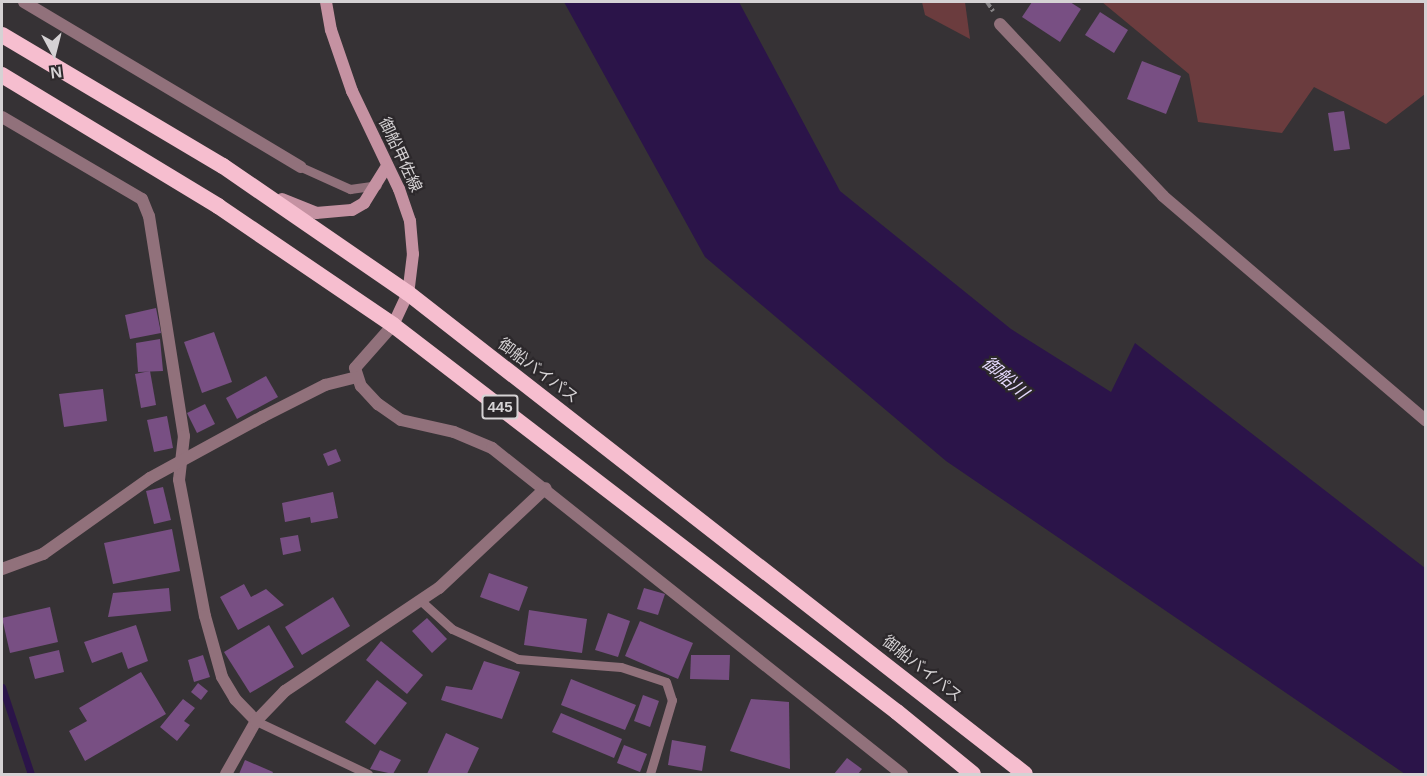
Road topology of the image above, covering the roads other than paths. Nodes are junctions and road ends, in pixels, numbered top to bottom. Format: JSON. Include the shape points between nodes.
{"nodes":[{"id":1,"x":24,"y":2,"type":"edge"},
{"id":2,"x":326,"y":2,"type":"edge"},
{"id":3,"x":1000,"y":24,"type":"dead end"},
{"id":4,"x":2,"y":35,"type":"edge"},
{"id":5,"x":2,"y":75,"type":"edge"},
{"id":6,"x":2,"y":117,"type":"edge"},
{"id":7,"x":387,"y":166,"type":"junction"},
{"id":8,"x":301,"y":167,"type":"joint"},
{"id":9,"x":238,"y":177,"type":"junction"},
{"id":10,"x":378,"y":185,"type":"junction"},
{"id":11,"x":408,"y":293,"type":"junction"},
{"id":12,"x":393,"y":324,"type":"junction"},
{"id":13,"x":356,"y":376,"type":"junction"},
{"id":14,"x":1425,"y":421,"type":"edge"},
{"id":15,"x":182,"y":462,"type":"junction"},
{"id":16,"x":546,"y":488,"type":"junction"},
{"id":17,"x":2,"y":569,"type":"edge"},
{"id":18,"x":420,"y":600,"type":"junction"},
{"id":19,"x":256,"y":721,"type":"junction"},
{"id":20,"x":226,"y":774,"type":"edge"},
{"id":21,"x":368,"y":774,"type":"edge"},
{"id":22,"x":650,"y":774,"type":"edge"},
{"id":23,"x":902,"y":774,"type":"edge"},
{"id":24,"x":973,"y":774,"type":"edge"},
{"id":25,"x":1025,"y":774,"type":"edge"}],
"edges":[{"from":1,"to":8,"type":"street"},
{"from":2,"to":7,"type":"main road","name":"御船甲佐線","via":[[331,30],[352,91]]},
{"from":3,"to":14,"type":"street","via":[[1163,196]]},
{"from":4,"to":9,"type":"highway","name":"御船バイパス","number":"445"},
{"from":5,"to":12,"type":"highway","number":"445","via":[[218,206]]},
{"from":6,"to":15,"type":"street","via":[[142,199],[149,216],[184,436]]},
{"from":7,"to":10,"type":"main road"},
{"from":7,"to":11,"type":"main road","name":"御船甲佐線","via":[[410,221]]},
{"from":8,"to":10,"type":"lane","via":[[350,189]]},
{"from":9,"to":10,"type":"main road","via":[[316,213],[352,210],[364,204]]},
{"from":9,"to":11,"type":"highway","name":"御船バイパス","number":"445"},
{"from":11,"to":12,"type":"main road","name":"御船甲佐線"},
{"from":11,"to":25,"type":"highway","name":"御船バイパス","number":"445"},
{"from":12,"to":13,"type":"street","via":[[363,355]]},
{"from":12,"to":24,"type":"highway","number":"445","via":[[888,704]]},
{"from":13,"to":15,"type":"street","via":[[325,385]]},
{"from":13,"to":16,"type":"street","via":[[378,404],[401,420],[474,439]]},
{"from":15,"to":17,"type":"street","via":[[150,478],[43,554]]},
{"from":15,"to":19,"type":"street","via":[[179,480],[213,652],[235,699]]},
{"from":16,"to":18,"type":"street","via":[[440,588]]},
{"from":16,"to":23,"type":"street"},
{"from":18,"to":19,"type":"street","via":[[285,691]]},
{"from":18,"to":22,"type":"lane","via":[[452,629],[518,659],[621,667],[666,682],[672,700]]},
{"from":19,"to":20,"type":"street"},
{"from":19,"to":21,"type":"lane"}]}
